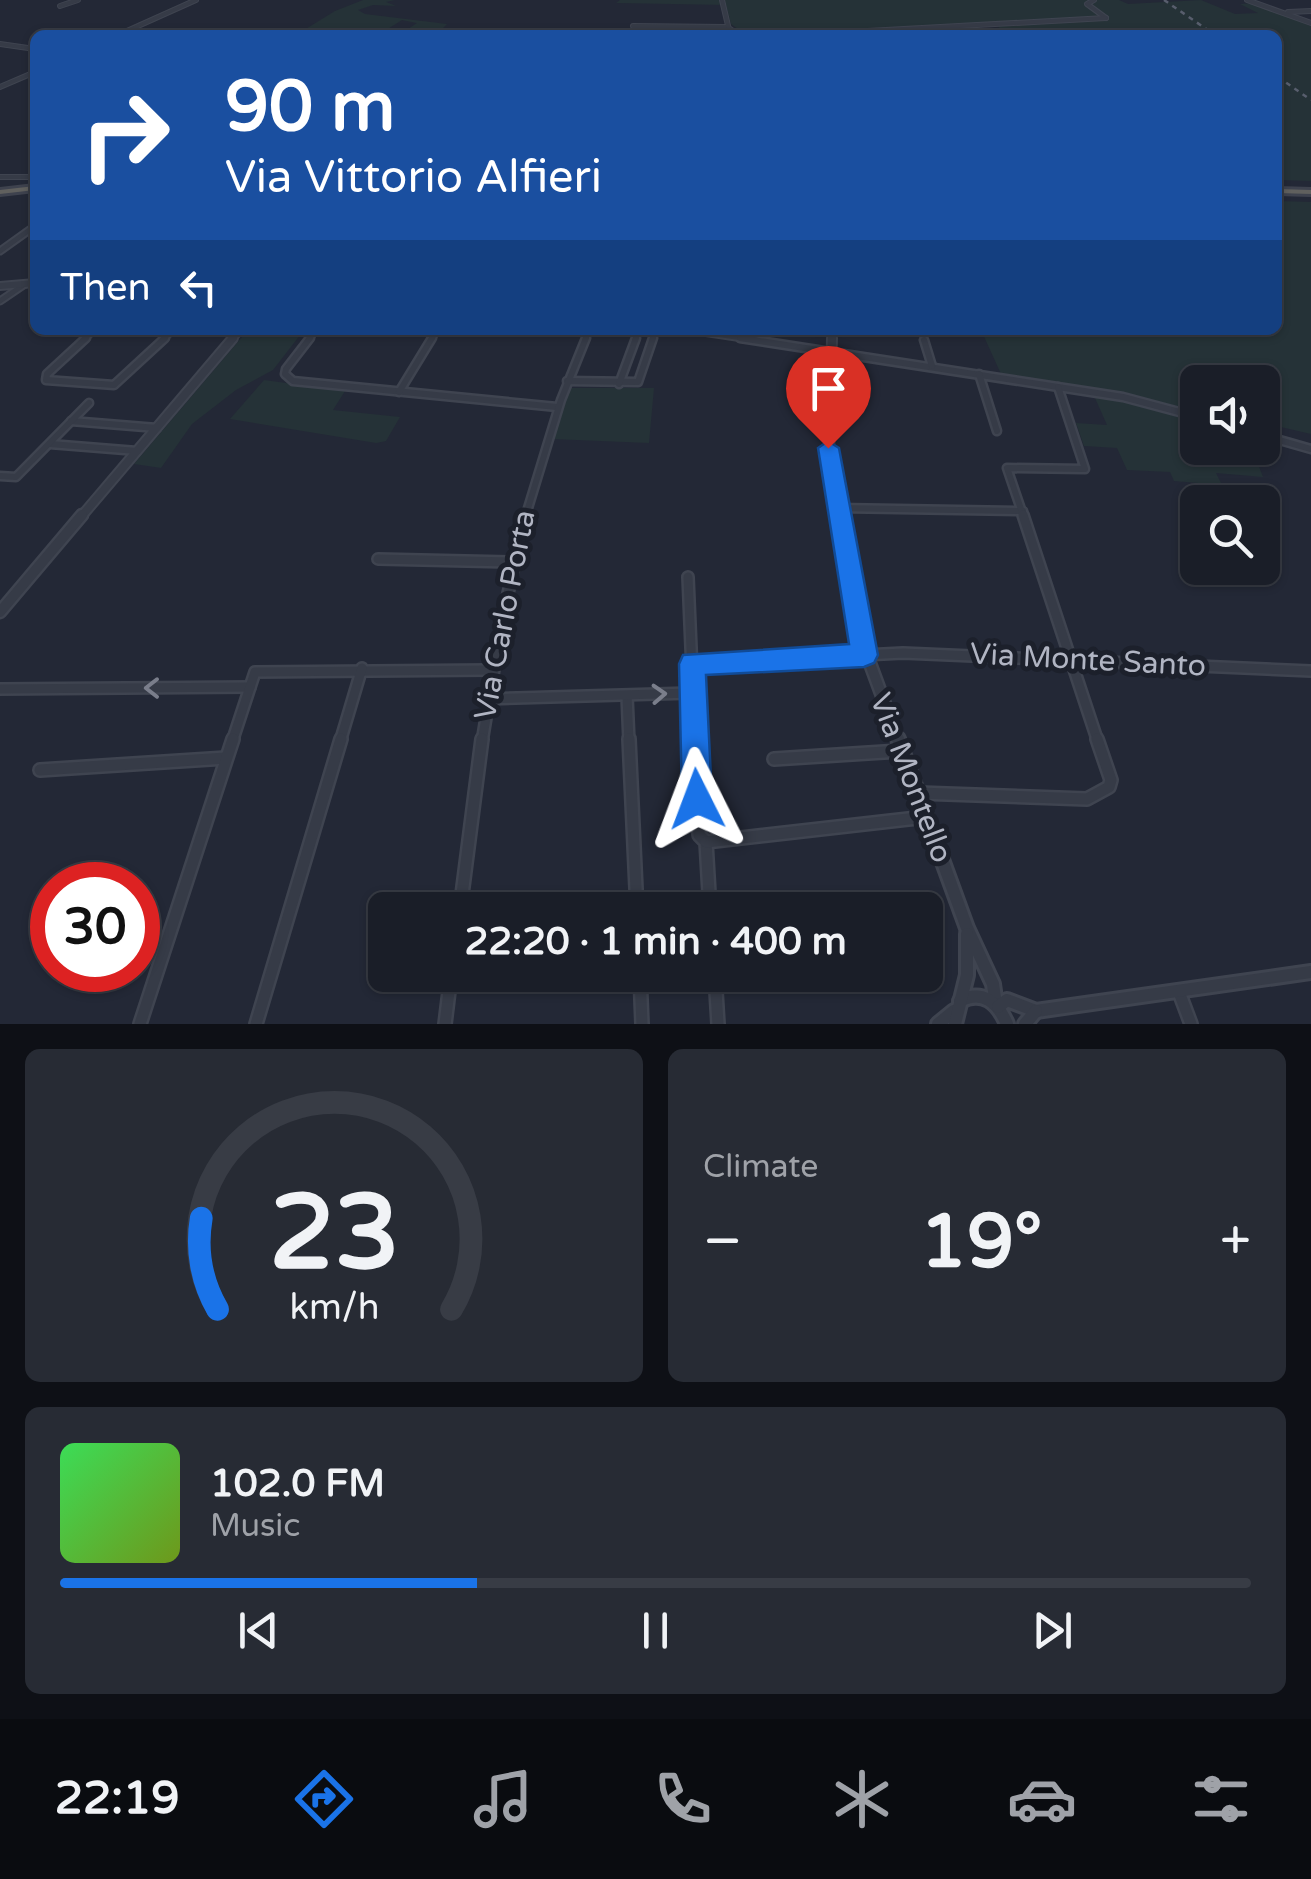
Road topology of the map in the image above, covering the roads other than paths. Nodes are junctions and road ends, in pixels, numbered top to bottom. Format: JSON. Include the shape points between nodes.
{"nodes":[{"id":1,"x":78,"y":0,"type":"edge"},
{"id":2,"x":196,"y":0,"type":"edge"},
{"id":3,"x":722,"y":0,"type":"edge"},
{"id":4,"x":1094,"y":0,"type":"edge"},
{"id":5,"x":1248,"y":0,"type":"edge"},
{"id":6,"x":60,"y":6,"type":"dead end"},
{"id":7,"x":1311,"y":11,"type":"edge"},
{"id":8,"x":1283,"y":12,"type":"junction"},
{"id":9,"x":1311,"y":23,"type":"edge"},
{"id":10,"x":726,"y":24,"type":"junction"},
{"id":11,"x":633,"y":26,"type":"dead end"},
{"id":12,"x":128,"y":30,"type":"edge"},
{"id":13,"x":731,"y":30,"type":"edge"},
{"id":14,"x":915,"y":30,"type":"edge"},
{"id":15,"x":0,"y":44,"type":"edge"},
{"id":16,"x":30,"y":48,"type":"edge"},
{"id":17,"x":30,"y":74,"type":"edge"},
{"id":18,"x":0,"y":87,"type":"edge"},
{"id":19,"x":0,"y":177,"type":"edge"},
{"id":20,"x":30,"y":182,"type":"edge"},
{"id":21,"x":30,"y":184,"type":"edge"},
{"id":22,"x":1282,"y":188,"type":"edge"},
{"id":23,"x":0,"y":189,"type":"edge"},
{"id":24,"x":1311,"y":189,"type":"edge"},
{"id":25,"x":30,"y":230,"type":"edge"},
{"id":26,"x":0,"y":251,"type":"edge"},
{"id":27,"x":25,"y":284,"type":"junction"},
{"id":28,"x":30,"y":284,"type":"edge"},
{"id":29,"x":0,"y":286,"type":"edge"},
{"id":30,"x":0,"y":301,"type":"edge"},
{"id":31,"x":89,"y":335,"type":"edge"},
{"id":32,"x":167,"y":335,"type":"edge"},
{"id":33,"x":236,"y":335,"type":"edge"},
{"id":34,"x":312,"y":335,"type":"edge"},
{"id":35,"x":433,"y":335,"type":"edge"},
{"id":36,"x":587,"y":335,"type":"edge"},
{"id":37,"x":637,"y":335,"type":"edge"},
{"id":38,"x":654,"y":335,"type":"edge"},
{"id":39,"x":719,"y":335,"type":"edge"},
{"id":40,"x":832,"y":335,"type":"edge"},
{"id":41,"x":924,"y":340,"type":"dead end"},
{"id":42,"x":832,"y":354,"type":"junction"},
{"id":43,"x":932,"y":366,"type":"junction"},
{"id":44,"x":979,"y":374,"type":"junction"},
{"id":45,"x":566,"y":381,"type":"junction"},
{"id":46,"x":619,"y":384,"type":"junction"},
{"id":47,"x":1058,"y":387,"type":"junction"},
{"id":48,"x":399,"y":392,"type":"junction"},
{"id":49,"x":90,"y":403,"type":"dead end"},
{"id":50,"x":557,"y":407,"type":"junction"},
{"id":51,"x":1180,"y":412,"type":"edge"},
{"id":52,"x":71,"y":422,"type":"junction"},
{"id":53,"x":157,"y":428,"type":"junction"},
{"id":54,"x":998,"y":431,"type":"dead end"},
{"id":55,"x":1280,"y":440,"type":"edge"},
{"id":56,"x":50,"y":444,"type":"junction"},
{"id":57,"x":1311,"y":449,"type":"edge"},
{"id":58,"x":137,"y":451,"type":"junction"},
{"id":59,"x":0,"y":476,"type":"edge"},
{"id":60,"x":838,"y":508,"type":"junction"},
{"id":61,"x":1023,"y":511,"type":"junction"},
{"id":62,"x":378,"y":559,"type":"dead end"},
{"id":63,"x":514,"y":562,"type":"junction"},
{"id":64,"x":688,"y":578,"type":"dead end"},
{"id":65,"x":0,"y":612,"type":"edge"},
{"id":66,"x":864,"y":655,"type":"junction"},
{"id":67,"x":1070,"y":658,"type":"junction"},
{"id":68,"x":692,"y":664,"type":"junction"},
{"id":69,"x":362,"y":668,"type":"junction"},
{"id":70,"x":490,"y":670,"type":"junction"},
{"id":71,"x":1311,"y":671,"type":"edge"},
{"id":72,"x":250,"y":688,"type":"junction"},
{"id":73,"x":0,"y":689,"type":"edge"},
{"id":74,"x":692,"y":692,"type":"junction"},
{"id":75,"x":627,"y":696,"type":"junction"},
{"id":76,"x":486,"y":699,"type":"junction"},
{"id":77,"x":900,"y":750,"type":"junction"},
{"id":78,"x":226,"y":758,"type":"junction"},
{"id":79,"x":774,"y":759,"type":"dead end"},
{"id":80,"x":40,"y":770,"type":"dead end"},
{"id":81,"x":917,"y":793,"type":"junction"},
{"id":82,"x":926,"y":818,"type":"junction"},
{"id":83,"x":706,"y":842,"type":"junction"},
{"id":84,"x":462,"y":892,"type":"edge"},
{"id":85,"x":636,"y":892,"type":"edge"},
{"id":86,"x":709,"y":892,"type":"edge"},
{"id":87,"x":967,"y":928,"type":"junction"},
{"id":88,"x":1311,"y":972,"type":"edge"},
{"id":89,"x":450,"y":992,"type":"edge"},
{"id":90,"x":641,"y":992,"type":"edge"},
{"id":91,"x":715,"y":992,"type":"edge"},
{"id":92,"x":1179,"y":992,"type":"junction"},
{"id":93,"x":1000,"y":1004,"type":"junction"},
{"id":94,"x":957,"y":1011,"type":"edge"},
{"id":95,"x":1036,"y":1011,"type":"junction"},
{"id":96,"x":140,"y":1024,"type":"edge"},
{"id":97,"x":256,"y":1024,"type":"edge"},
{"id":98,"x":445,"y":1024,"type":"edge"},
{"id":99,"x":642,"y":1024,"type":"edge"},
{"id":100,"x":718,"y":1024,"type":"edge"},
{"id":101,"x":938,"y":1024,"type":"edge"},
{"id":102,"x":1008,"y":1024,"type":"edge"},
{"id":103,"x":1025,"y":1024,"type":"edge"},
{"id":104,"x":1191,"y":1024,"type":"edge"}],
"edges":[{"from":1,"to":6,"type":"street"},
{"from":2,"to":12,"type":"street"},
{"from":3,"to":10,"type":"street"},
{"from":4,"to":14,"type":"street","via":[[1087,4],[1106,18]]},
{"from":5,"to":8,"type":"street"},
{"from":7,"to":8,"type":"street"},
{"from":8,"to":9,"type":"street"},
{"from":10,"to":11,"type":"street"},
{"from":10,"to":13,"type":"street"},
{"from":15,"to":16,"type":"street"},
{"from":17,"to":18,"type":"street"},
{"from":19,"to":20,"type":"street"},
{"from":21,"to":23,"type":"highway"},
{"from":22,"to":24,"type":"highway"},
{"from":25,"to":26,"type":"street"},
{"from":27,"to":28,"type":"street"},
{"from":27,"to":29,"type":"street"},
{"from":27,"to":30,"type":"street"},
{"from":31,"to":32,"type":"street","via":[[55,366],[45,378],[49,382],[114,385]]},
{"from":33,"to":53,"type":"street"},
{"from":34,"to":48,"type":"street","via":[[286,369],[293,381]]},
{"from":35,"to":48,"type":"street"},
{"from":36,"to":45,"type":"street","name":"Via Carlo Porta"},
{"from":37,"to":46,"type":"street"},
{"from":38,"to":46,"type":"street","via":[[642,379]]},
{"from":39,"to":42,"type":"street"},
{"from":40,"to":42,"type":"street","name":"Via Montello"},
{"from":41,"to":43,"type":"street"},
{"from":42,"to":43,"type":"street"},
{"from":42,"to":60,"type":"street","name":"Via Montello","via":[[828,454]]},
{"from":43,"to":44,"type":"street"},
{"from":44,"to":47,"type":"street"},
{"from":44,"to":54,"type":"street"},
{"from":45,"to":46,"type":"street"},
{"from":45,"to":50,"type":"street","name":"Via Carlo Porta"},
{"from":47,"to":51,"type":"street"},
{"from":47,"to":61,"type":"street","via":[[1086,466],[1007,468]]},
{"from":48,"to":50,"type":"street"},
{"from":49,"to":52,"type":"street"},
{"from":50,"to":63,"type":"street","name":"Via Carlo Porta"},
{"from":52,"to":53,"type":"street"},
{"from":52,"to":56,"type":"street"},
{"from":53,"to":58,"type":"street"},
{"from":55,"to":57,"type":"street"},
{"from":56,"to":58,"type":"street"},
{"from":56,"to":59,"type":"street","via":[[16,477]]},
{"from":58,"to":65,"type":"street"},
{"from":60,"to":61,"type":"street"},
{"from":60,"to":66,"type":"street","name":"Via Montello"},
{"from":61,"to":67,"type":"street"},
{"from":62,"to":63,"type":"street"},
{"from":63,"to":70,"type":"street","name":"Via Carlo Porta"},
{"from":64,"to":68,"type":"street"},
{"from":66,"to":67,"type":"street","name":"Via Monte Santo"},
{"from":66,"to":68,"type":"street","name":"Via Monte Santo"},
{"from":66,"to":77,"type":"street","name":"Via Montello"},
{"from":67,"to":71,"type":"street","name":"Via Monte Santo"},
{"from":67,"to":81,"type":"street","via":[[1111,780],[1104,792],[1087,799]]},
{"from":68,"to":74,"type":"street"},
{"from":69,"to":70,"type":"street"},
{"from":69,"to":72,"type":"street","via":[[255,672]]},
{"from":69,"to":97,"type":"street"},
{"from":70,"to":76,"type":"street","name":"Via Carlo Porta"},
{"from":72,"to":73,"type":"street","one_way":true},
{"from":72,"to":78,"type":"street"},
{"from":75,"to":74,"type":"street","one_way":true},
{"from":74,"to":83,"type":"street","via":[[699,834]]},
{"from":75,"to":76,"type":"street"},
{"from":75,"to":85,"type":"street"},
{"from":76,"to":84,"type":"street","name":"Via Carlo Porta"},
{"from":77,"to":79,"type":"street"},
{"from":77,"to":81,"type":"street","name":"Via Montello"},
{"from":78,"to":80,"type":"street"},
{"from":78,"to":96,"type":"street"},
{"from":81,"to":82,"type":"street","name":"Via Montello"},
{"from":82,"to":83,"type":"street"},
{"from":82,"to":87,"type":"street","name":"Via Montello"},
{"from":83,"to":86,"type":"street"},
{"from":87,"to":93,"type":"street","name":"Via Montello"},
{"from":87,"to":94,"type":"street","name":"Via Montello","via":[[968,975]]},
{"from":88,"to":92,"type":"street"},
{"from":89,"to":98,"type":"street"},
{"from":90,"to":99,"type":"street"},
{"from":91,"to":100,"type":"street"},
{"from":92,"to":95,"type":"street"},
{"from":92,"to":104,"type":"street"},
{"from":93,"to":94,"type":"street","via":[[967,996]]},
{"from":93,"to":95,"type":"street"},
{"from":93,"to":102,"type":"street","name":"Via Montello"},
{"from":94,"to":101,"type":"street"},
{"from":95,"to":103,"type":"street"}]}
